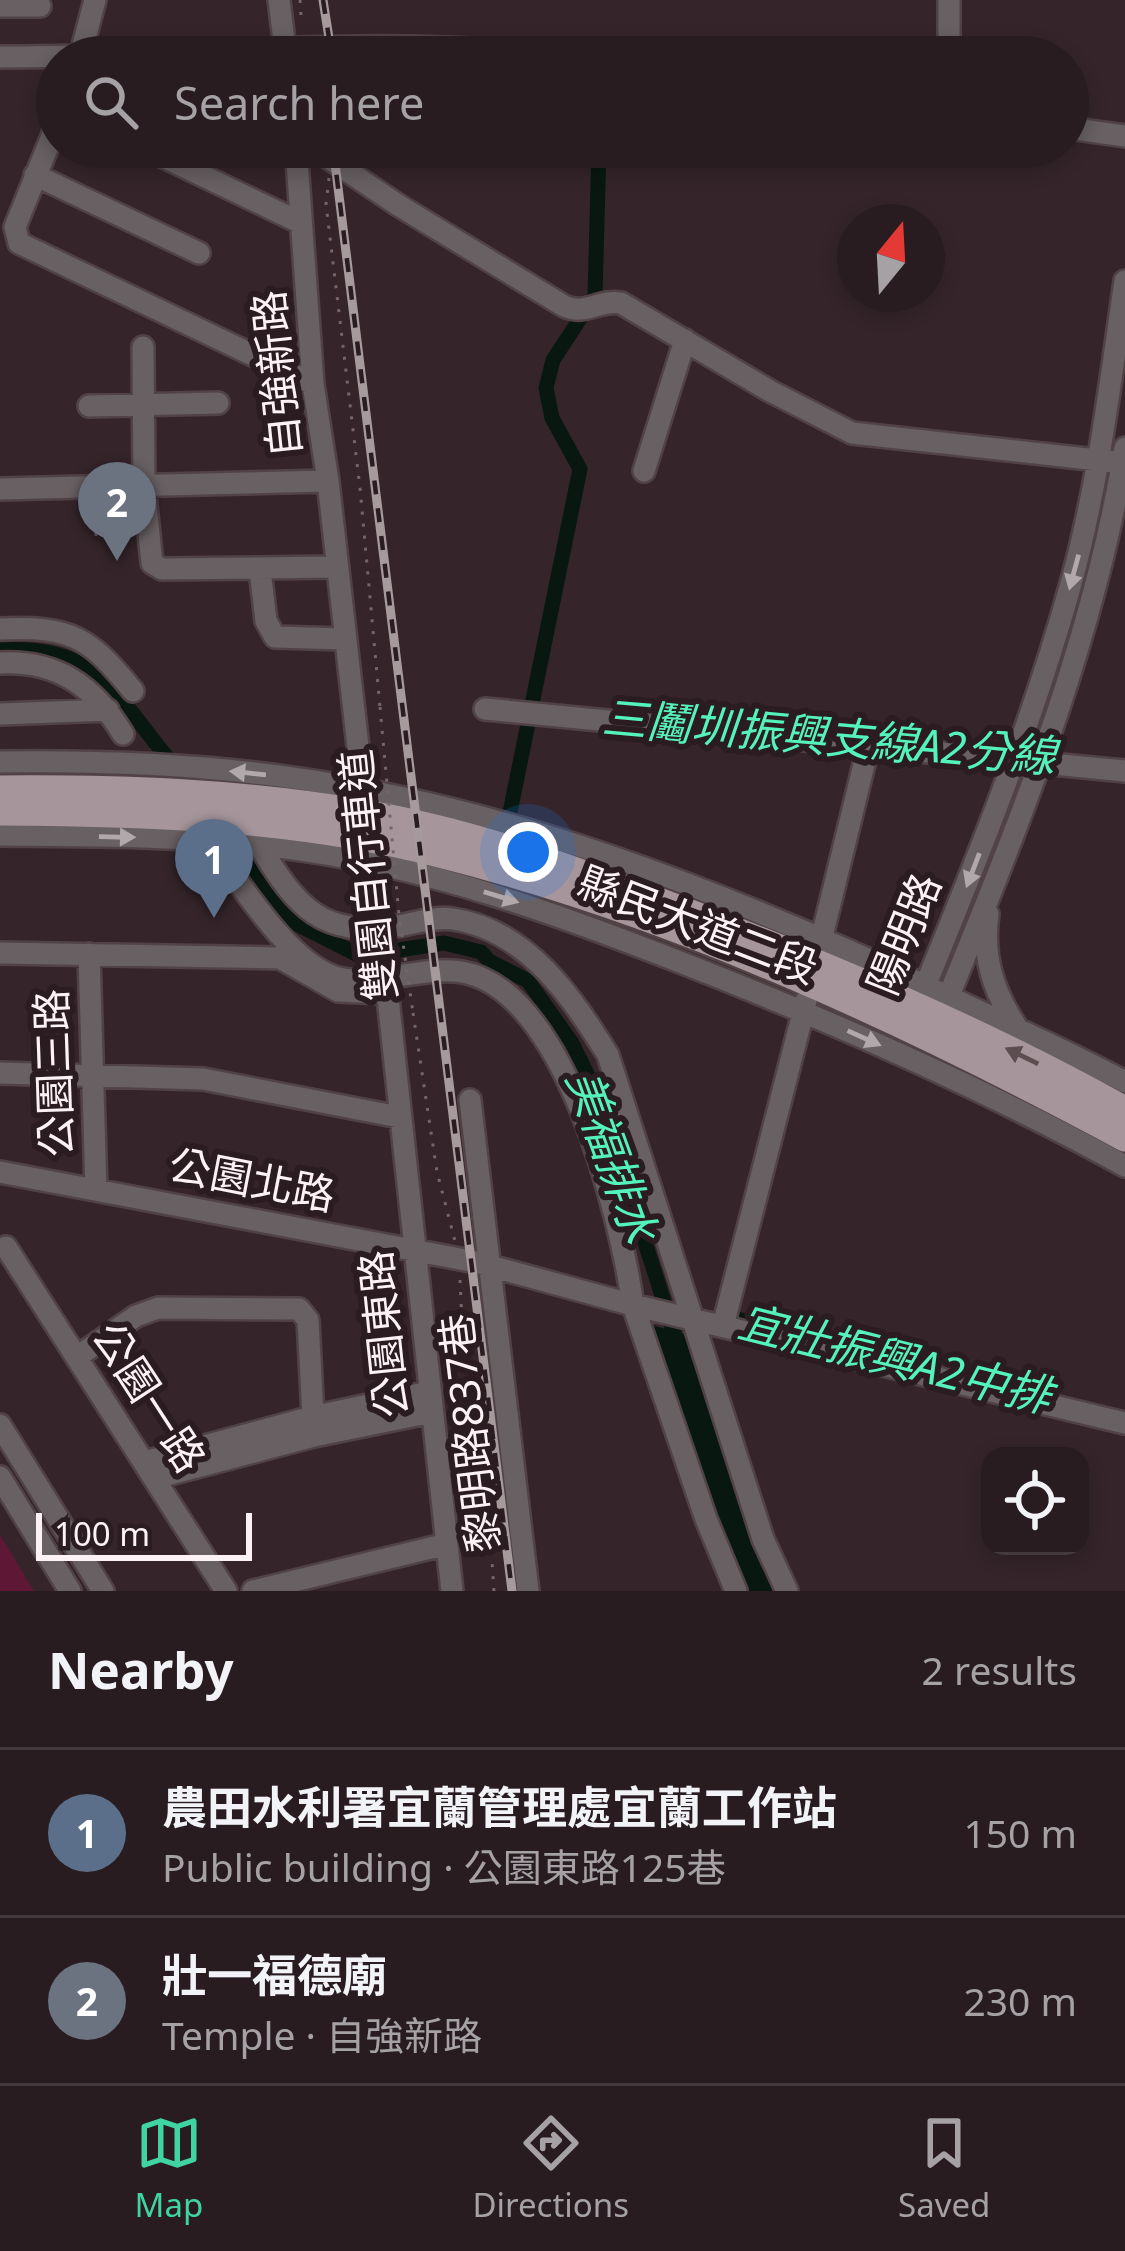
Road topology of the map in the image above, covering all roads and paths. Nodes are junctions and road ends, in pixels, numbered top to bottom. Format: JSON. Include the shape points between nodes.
{"nodes":[{"id":1,"x":95,"y":0,"type":"edge"},
{"id":2,"x":279,"y":0,"type":"edge"},
{"id":3,"x":949,"y":0,"type":"edge"},
{"id":4,"x":0,"y":6,"type":"edge"},
{"id":5,"x":40,"y":6,"type":"dead end"},
{"id":6,"x":86,"y":36,"type":"edge"},
{"id":7,"x":283,"y":36,"type":"edge"},
{"id":8,"x":949,"y":36,"type":"edge"},
{"id":9,"x":0,"y":57,"type":"edge"},
{"id":10,"x":36,"y":57,"type":"edge"},
{"id":11,"x":1089,"y":131,"type":"edge"},
{"id":12,"x":1125,"y":136,"type":"edge"},
{"id":13,"x":38,"y":168,"type":"edge"},
{"id":14,"x":187,"y":168,"type":"edge"},
{"id":15,"x":298,"y":168,"type":"edge"},
{"id":16,"x":322,"y":168,"type":"edge"},
{"id":17,"x":343,"y":168,"type":"edge"},
{"id":18,"x":35,"y":176,"type":"junction"},
{"id":19,"x":302,"y":223,"type":"junction"},
{"id":20,"x":199,"y":253,"type":"dead end"},
{"id":21,"x":1125,"y":281,"type":"edge"},
{"id":22,"x":685,"y":340,"type":"junction"},
{"id":23,"x":143,"y":346,"type":"dead end"},
{"id":24,"x":313,"y":384,"type":"junction"},
{"id":25,"x":218,"y":403,"type":"dead end"},
{"id":26,"x":143,"y":405,"type":"junction"},
{"id":27,"x":89,"y":406,"type":"dead end"},
{"id":28,"x":1117,"y":458,"type":"edge"},
{"id":29,"x":644,"y":471,"type":"dead end"},
{"id":30,"x":328,"y":481,"type":"junction"},
{"id":31,"x":96,"y":487,"type":"junction"},
{"id":32,"x":144,"y":487,"type":"junction"},
{"id":33,"x":0,"y":489,"type":"edge"},
{"id":34,"x":96,"y":536,"type":"dead end"},
{"id":35,"x":337,"y":567,"type":"junction"},
{"id":36,"x":260,"y":570,"type":"junction"},
{"id":37,"x":0,"y":629,"type":"edge"},
{"id":38,"x":344,"y":639,"type":"junction"},
{"id":39,"x":0,"y":664,"type":"edge"},
{"id":40,"x":133,"y":691,"type":"dead end"},
{"id":41,"x":485,"y":709,"type":"dead end"},
{"id":42,"x":108,"y":710,"type":"junction"},
{"id":43,"x":0,"y":714,"type":"edge"},
{"id":44,"x":123,"y":734,"type":"dead end"},
{"id":45,"x":868,"y":748,"type":"junction"},
{"id":46,"x":11,"y":762,"type":"edge"},
{"id":47,"x":1028,"y":762,"type":"junction"},
{"id":48,"x":1125,"y":771,"type":"edge"},
{"id":49,"x":0,"y":789,"type":"edge"},
{"id":50,"x":90,"y":789,"type":"junction"},
{"id":51,"x":363,"y":791,"type":"junction"},
{"id":52,"x":0,"y":812,"type":"edge"},
{"id":53,"x":205,"y":828,"type":"junction"},
{"id":54,"x":0,"y":835,"type":"edge"},
{"id":55,"x":260,"y":845,"type":"junction"},
{"id":56,"x":998,"y":879,"type":"junction"},
{"id":57,"x":0,"y":953,"type":"edge"},
{"id":58,"x":89,"y":954,"type":"junction"},
{"id":59,"x":813,"y":974,"type":"junction"},
{"id":60,"x":928,"y":1012,"type":"junction"},
{"id":61,"x":1017,"y":1027,"type":"junction"},
{"id":62,"x":908,"y":1058,"type":"junction"},
{"id":63,"x":0,"y":1073,"type":"edge"},
{"id":64,"x":92,"y":1075,"type":"junction"},
{"id":65,"x":1125,"y":1082,"type":"edge"},
{"id":66,"x":470,"y":1100,"type":"dead end"},
{"id":67,"x":1125,"y":1109,"type":"edge"},
{"id":68,"x":399,"y":1117,"type":"junction"},
{"id":69,"x":1125,"y":1138,"type":"edge"},
{"id":70,"x":1125,"y":1166,"type":"edge"},
{"id":71,"x":0,"y":1172,"type":"edge"},
{"id":72,"x":96,"y":1189,"type":"junction"},
{"id":73,"x":6,"y":1247,"type":"dead end"},
{"id":74,"x":413,"y":1250,"type":"junction"},
{"id":75,"x":475,"y":1262,"type":"junction"},
{"id":76,"x":633,"y":1305,"type":"junction"},
{"id":77,"x":690,"y":1318,"type":"junction"},
{"id":78,"x":723,"y":1326,"type":"junction"},
{"id":79,"x":77,"y":1358,"type":"junction"},
{"id":80,"x":430,"y":1402,"type":"junction"},
{"id":81,"x":1125,"y":1423,"type":"edge"},
{"id":82,"x":0,"y":1425,"type":"edge"},
{"id":83,"x":313,"y":1427,"type":"junction"},
{"id":84,"x":490,"y":1435,"type":"dead end"},
{"id":85,"x":495,"y":1457,"type":"dead end"},
{"id":86,"x":150,"y":1470,"type":"junction"},
{"id":87,"x":0,"y":1477,"type":"edge"},
{"id":88,"x":447,"y":1544,"type":"junction"},
{"id":89,"x":70,"y":1591,"type":"edge"},
{"id":90,"x":103,"y":1591,"type":"edge"},
{"id":91,"x":226,"y":1591,"type":"edge"},
{"id":92,"x":253,"y":1591,"type":"edge"},
{"id":93,"x":452,"y":1591,"type":"edge"},
{"id":94,"x":494,"y":1591,"type":"edge"},
{"id":95,"x":528,"y":1591,"type":"edge"},
{"id":96,"x":736,"y":1591,"type":"edge"},
{"id":97,"x":787,"y":1591,"type":"edge"}],
"edges":[{"from":1,"to":6,"type":"street"},
{"from":2,"to":7,"type":"street"},
{"from":3,"to":8,"type":"street"},
{"from":4,"to":5,"type":"street"},
{"from":9,"to":10,"type":"street"},
{"from":11,"to":12,"type":"street"},
{"from":13,"to":18,"type":"street"},
{"from":14,"to":19,"type":"street"},
{"from":15,"to":19,"type":"street","name":"自強新路"},
{"from":16,"to":75,"type":"path","name":"雙園自行車道","bridge":true,"via":[[399,915],[437,1172]]},
{"from":17,"to":22,"type":"street","via":[[564,306],[582,312],[621,303]]},
{"from":18,"to":20,"type":"street"},
{"from":18,"to":24,"type":"street","via":[[15,226],[19,243]]},
{"from":19,"to":24,"type":"street","name":"自強新路"},
{"from":21,"to":28,"type":"street","name":"陽明路"},
{"from":22,"to":28,"type":"street","via":[[852,434]]},
{"from":22,"to":29,"type":"street"},
{"from":23,"to":26,"type":"street"},
{"from":24,"to":30,"type":"street","name":"自強新路"},
{"from":25,"to":26,"type":"street"},
{"from":26,"to":27,"type":"street"},
{"from":26,"to":32,"type":"street"},
{"from":28,"to":47,"type":"street","name":"陽明路","via":[[1070,588]]},
{"from":30,"to":32,"type":"street","name":"自強新路"},
{"from":30,"to":35,"type":"street"},
{"from":31,"to":32,"type":"street","name":"自強新路"},
{"from":31,"to":33,"type":"street","name":"自強新路"},
{"from":31,"to":34,"type":"path"},
{"from":32,"to":36,"type":"street","via":[[155,566]]},
{"from":35,"to":36,"type":"street"},
{"from":35,"to":38,"type":"street"},
{"from":36,"to":38,"type":"street","via":[[275,637]]},
{"from":37,"to":40,"type":"street","via":[[51,631],[95,646]]},
{"from":38,"to":51,"type":"street"},
{"from":39,"to":42,"type":"street","via":[[61,670]]},
{"from":41,"to":45,"type":"street"},
{"from":42,"to":43,"type":"street"},
{"from":42,"to":44,"type":"street"},
{"from":45,"to":47,"type":"street"},
{"from":45,"to":59,"type":"street"},
{"from":46,"to":50,"type":"street"},
{"from":51,"to":46,"type":"street","name":"縣民大道二段","one_way":true,"via":[[180,766]]},
{"from":47,"to":48,"type":"street"},
{"from":47,"to":56,"type":"street","name":"陽明路"},
{"from":47,"to":60,"type":"street","name":"陽明路","one_way":true},
{"from":49,"to":50,"type":"main road","name":"縣民大道二段"},
{"from":50,"to":59,"type":"main road","name":"縣民大道二段","via":[[277,799],[431,827],[589,874]]},
{"from":51,"to":59,"type":"street","name":"縣民大道二段","via":[[542,835]]},
{"from":52,"to":53,"type":"main road","name":"縣民大道二段"},
{"from":54,"to":53,"type":"street","one_way":true,"via":[[158,837]]},
{"from":53,"to":55,"type":"street","name":"縣民大道二段"},
{"from":53,"to":59,"type":"main road","name":"縣民大道二段","via":[[346,835],[433,852]]},
{"from":53,"to":76,"type":"street","via":[[295,952],[336,978],[459,970],[527,1012],[574,1093]]},
{"from":55,"to":59,"type":"street","name":"縣民大道二段","one_way":true,"via":[[444,879],[600,931]]},
{"from":55,"to":77,"type":"street","via":[[321,920],[358,930],[450,918],[492,932],[556,980],[608,1055]]},
{"from":56,"to":60,"type":"street","name":"陽明路"},
{"from":56,"to":61,"type":"street","via":[[987,956]]},
{"from":57,"to":58,"type":"street"},
{"from":58,"to":64,"type":"street","name":"公園三路"},
{"from":58,"to":68,"type":"street","name":"公園東路","via":[[280,958],[338,991],[382,993]]},
{"from":59,"to":60,"type":"main road","name":"縣民大道二段"},
{"from":59,"to":60,"type":"street","name":"縣民大道二段"},
{"from":59,"to":62,"type":"street","name":"縣民大道二段","one_way":true},
{"from":59,"to":78,"type":"street"},
{"from":60,"to":61,"type":"street","name":"縣民大道二段"},
{"from":60,"to":62,"type":"street","name":"陽明路"},
{"from":67,"to":60,"type":"main road","name":"縣民大道二段","one_way":true},
{"from":60,"to":69,"type":"main road","name":"縣民大道二段"},
{"from":61,"to":65,"type":"street","name":"縣民大道二段"},
{"from":62,"to":70,"type":"street","name":"縣民大道二段"},
{"from":63,"to":64,"type":"street"},
{"from":64,"to":68,"type":"street","via":[[202,1078]]},
{"from":64,"to":72,"type":"street","name":"公園三路"},
{"from":66,"to":75,"type":"street","name":"黎明路837巷"},
{"from":68,"to":74,"type":"street","name":"公園東路"},
{"from":71,"to":72,"type":"street","name":"公園北路"},
{"from":72,"to":74,"type":"street","name":"公園北路"},
{"from":73,"to":79,"type":"street","name":"公園一路"},
{"from":74,"to":75,"type":"street","name":"公園北路"},
{"from":74,"to":80,"type":"street","name":"公園東路"},
{"from":75,"to":76,"type":"street","name":"公園北路"},
{"from":75,"to":84,"type":"path","name":"雙園自行車道","via":[[462,1322]]},
{"from":75,"to":95,"type":"street","name":"黎明路837巷","via":[[504,1392]]},
{"from":76,"to":77,"type":"street","name":"公園北路"},
{"from":76,"to":96,"type":"street"},
{"from":77,"to":78,"type":"street","name":"公園北路"},
{"from":77,"to":97,"type":"street"},
{"from":78,"to":81,"type":"street","name":"公園北路"},
{"from":79,"to":83,"type":"street","via":[[158,1308],[299,1309],[308,1320]]},
{"from":79,"to":86,"type":"street","name":"公園一路"},
{"from":80,"to":83,"type":"street"},
{"from":80,"to":88,"type":"street","name":"公園東路"},
{"from":82,"to":90,"type":"street"},
{"from":83,"to":86,"type":"street"},
{"from":85,"to":94,"type":"path"},
{"from":86,"to":91,"type":"street","name":"公園一路"},
{"from":87,"to":89,"type":"street"},
{"from":88,"to":92,"type":"street"},
{"from":88,"to":93,"type":"street","name":"公園東路"}]}
